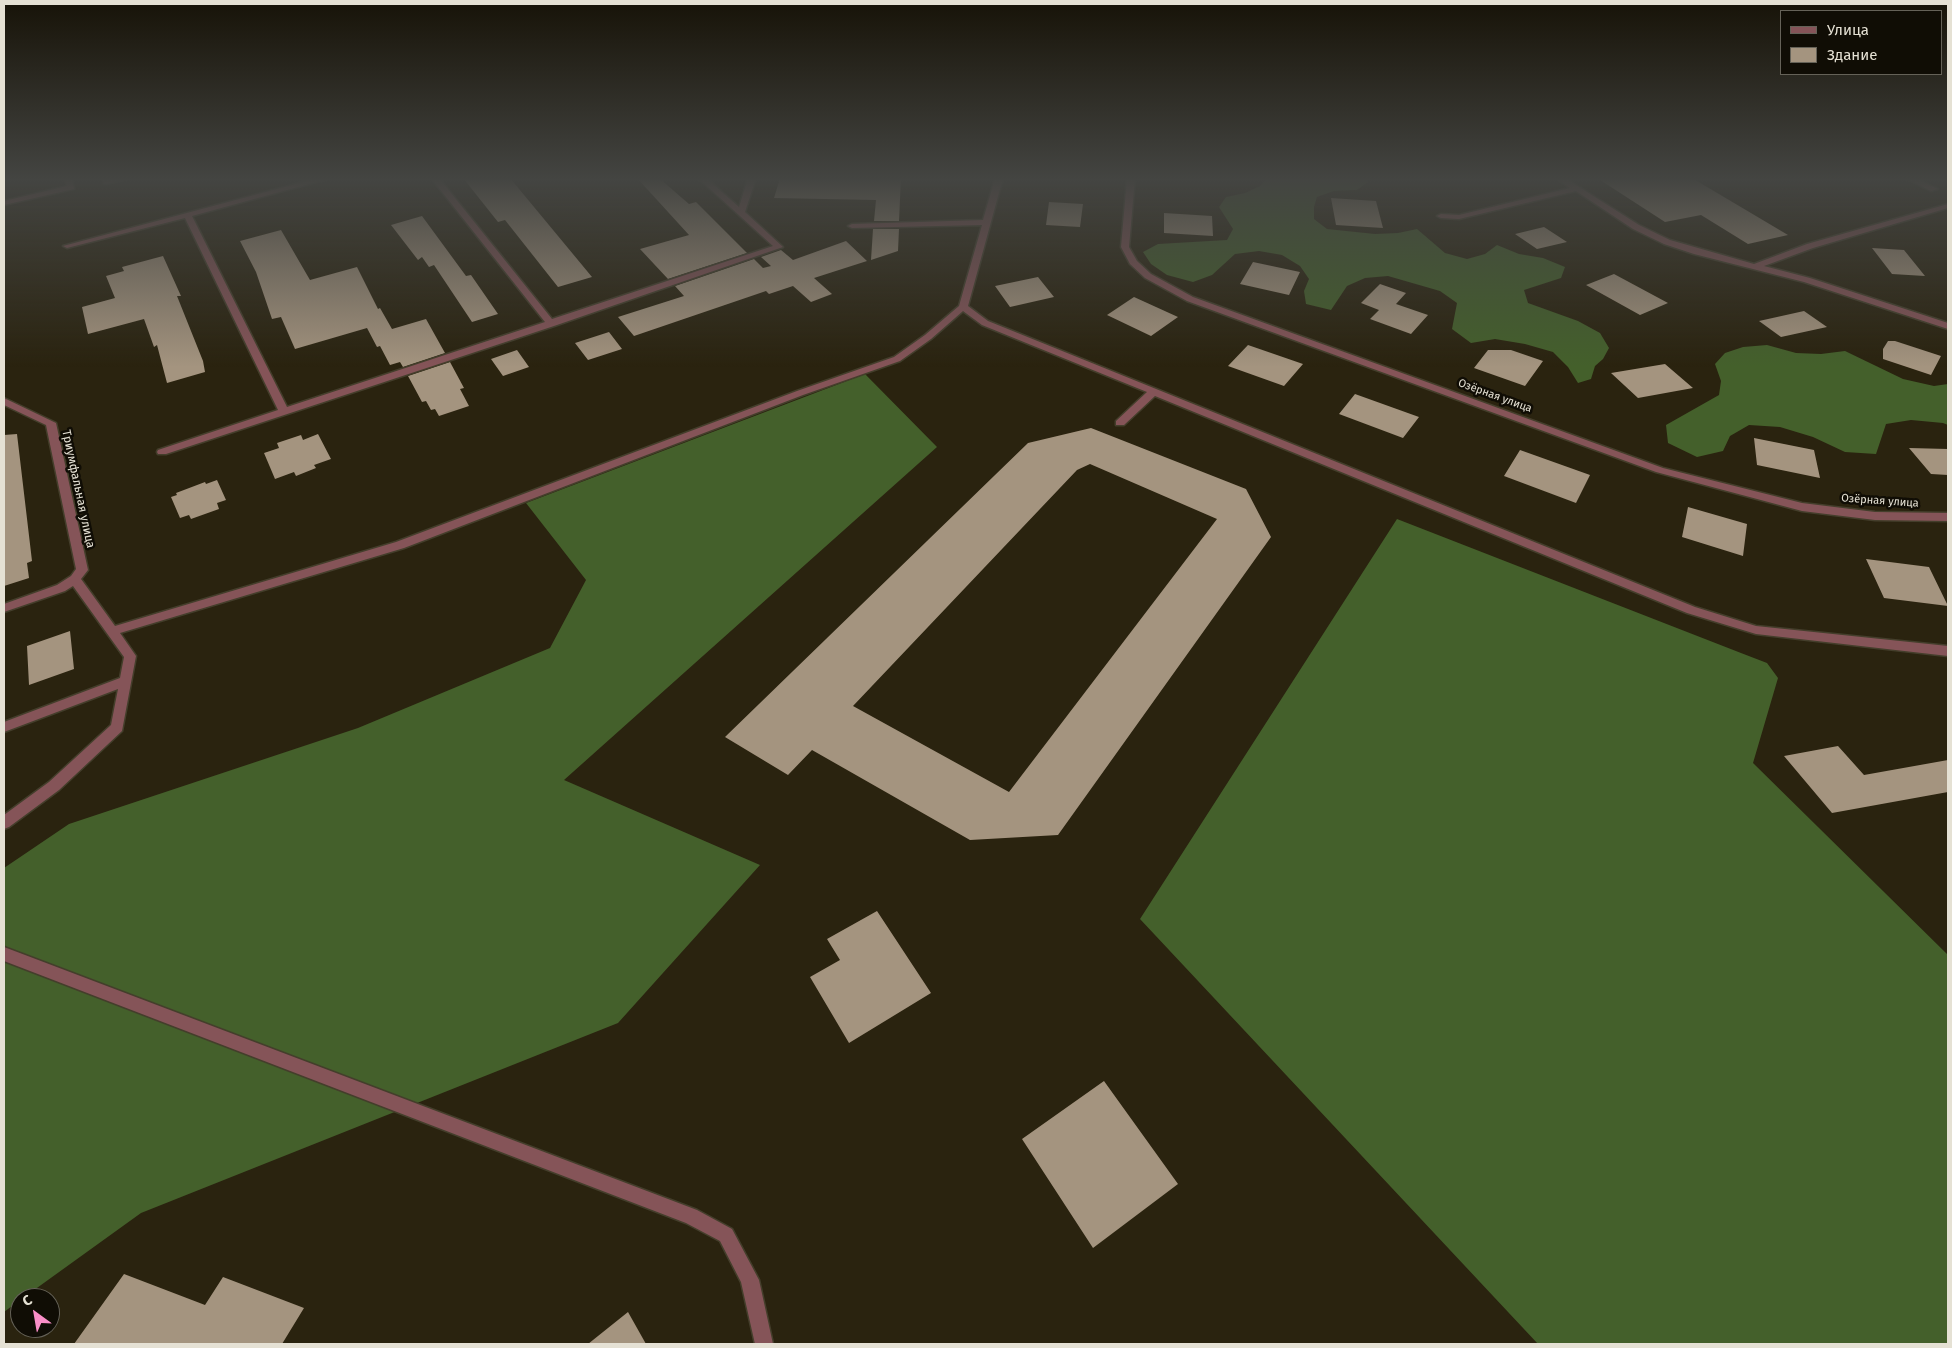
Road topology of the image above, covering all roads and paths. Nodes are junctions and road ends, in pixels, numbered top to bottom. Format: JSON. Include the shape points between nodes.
{"nodes":[{"id":1,"x":86,"y":241,"type":"edge"},
{"id":2,"x":200,"y":241,"type":"edge"},
{"id":3,"x":485,"y":241,"type":"edge"},
{"id":4,"x":772,"y":241,"type":"edge"},
{"id":5,"x":982,"y":241,"type":"edge"},
{"id":6,"x":1126,"y":241,"type":"edge"},
{"id":7,"x":1665,"y":241,"type":"edge"},
{"id":8,"x":1828,"y":241,"type":"edge"},
{"id":9,"x":67,"y":246,"type":"dead end"},
{"id":10,"x":1756,"y":266,"type":"junction"},
{"id":11,"x":963,"y":306,"type":"junction"},
{"id":12,"x":551,"y":324,"type":"junction"},
{"id":13,"x":1948,"y":326,"type":"edge"},
{"id":14,"x":1154,"y":391,"type":"junction"},
{"id":15,"x":4,"y":402,"type":"edge"},
{"id":16,"x":284,"y":412,"type":"junction"},
{"id":17,"x":1120,"y":423,"type":"dead end"},
{"id":18,"x":162,"y":452,"type":"dead end"},
{"id":19,"x":1948,"y":517,"type":"edge"},
{"id":20,"x":75,"y":579,"type":"junction"},
{"id":21,"x":4,"y":608,"type":"edge"},
{"id":22,"x":112,"y":631,"type":"junction"},
{"id":23,"x":1948,"y":651,"type":"edge"},
{"id":24,"x":126,"y":681,"type":"junction"},
{"id":25,"x":4,"y":727,"type":"edge"},
{"id":26,"x":4,"y":824,"type":"edge"},
{"id":27,"x":4,"y":954,"type":"edge"},
{"id":28,"x":764,"y":1344,"type":"edge"}],
"edges":[{"from":1,"to":9,"type":"street"},
{"from":2,"to":16,"type":"street"},
{"from":3,"to":12,"type":"street"},
{"from":4,"to":12,"type":"street","via":[[779,247]]},
{"from":5,"to":11,"type":"street"},
{"from":6,"to":19,"type":"street","name":"Озёрная улица","via":[[1125,247],[1133,262],[1148,276],[1190,299],[1660,470],[1802,507],[1875,516]]},
{"from":7,"to":10,"type":"street"},
{"from":8,"to":10,"type":"street"},
{"from":10,"to":13,"type":"street"},
{"from":11,"to":14,"type":"street","via":[[985,323]]},
{"from":11,"to":22,"type":"street","via":[[897,359],[791,396],[400,545]]},
{"from":12,"to":16,"type":"street"},
{"from":14,"to":17,"type":"street"},
{"from":14,"to":23,"type":"street","via":[[1691,610],[1756,630]]},
{"from":15,"to":20,"type":"street","name":"Триумфальная улица","via":[[51,423],[82,570]]},
{"from":16,"to":18,"type":"street"},
{"from":20,"to":21,"type":"street","via":[[61,588]]},
{"from":20,"to":22,"type":"street"},
{"from":22,"to":24,"type":"street","via":[[130,656]]},
{"from":24,"to":25,"type":"street"},
{"from":24,"to":26,"type":"street","via":[[117,727],[54,786]]},
{"from":27,"to":28,"type":"street","via":[[691,1216],[726,1234],[750,1280]]}]}
